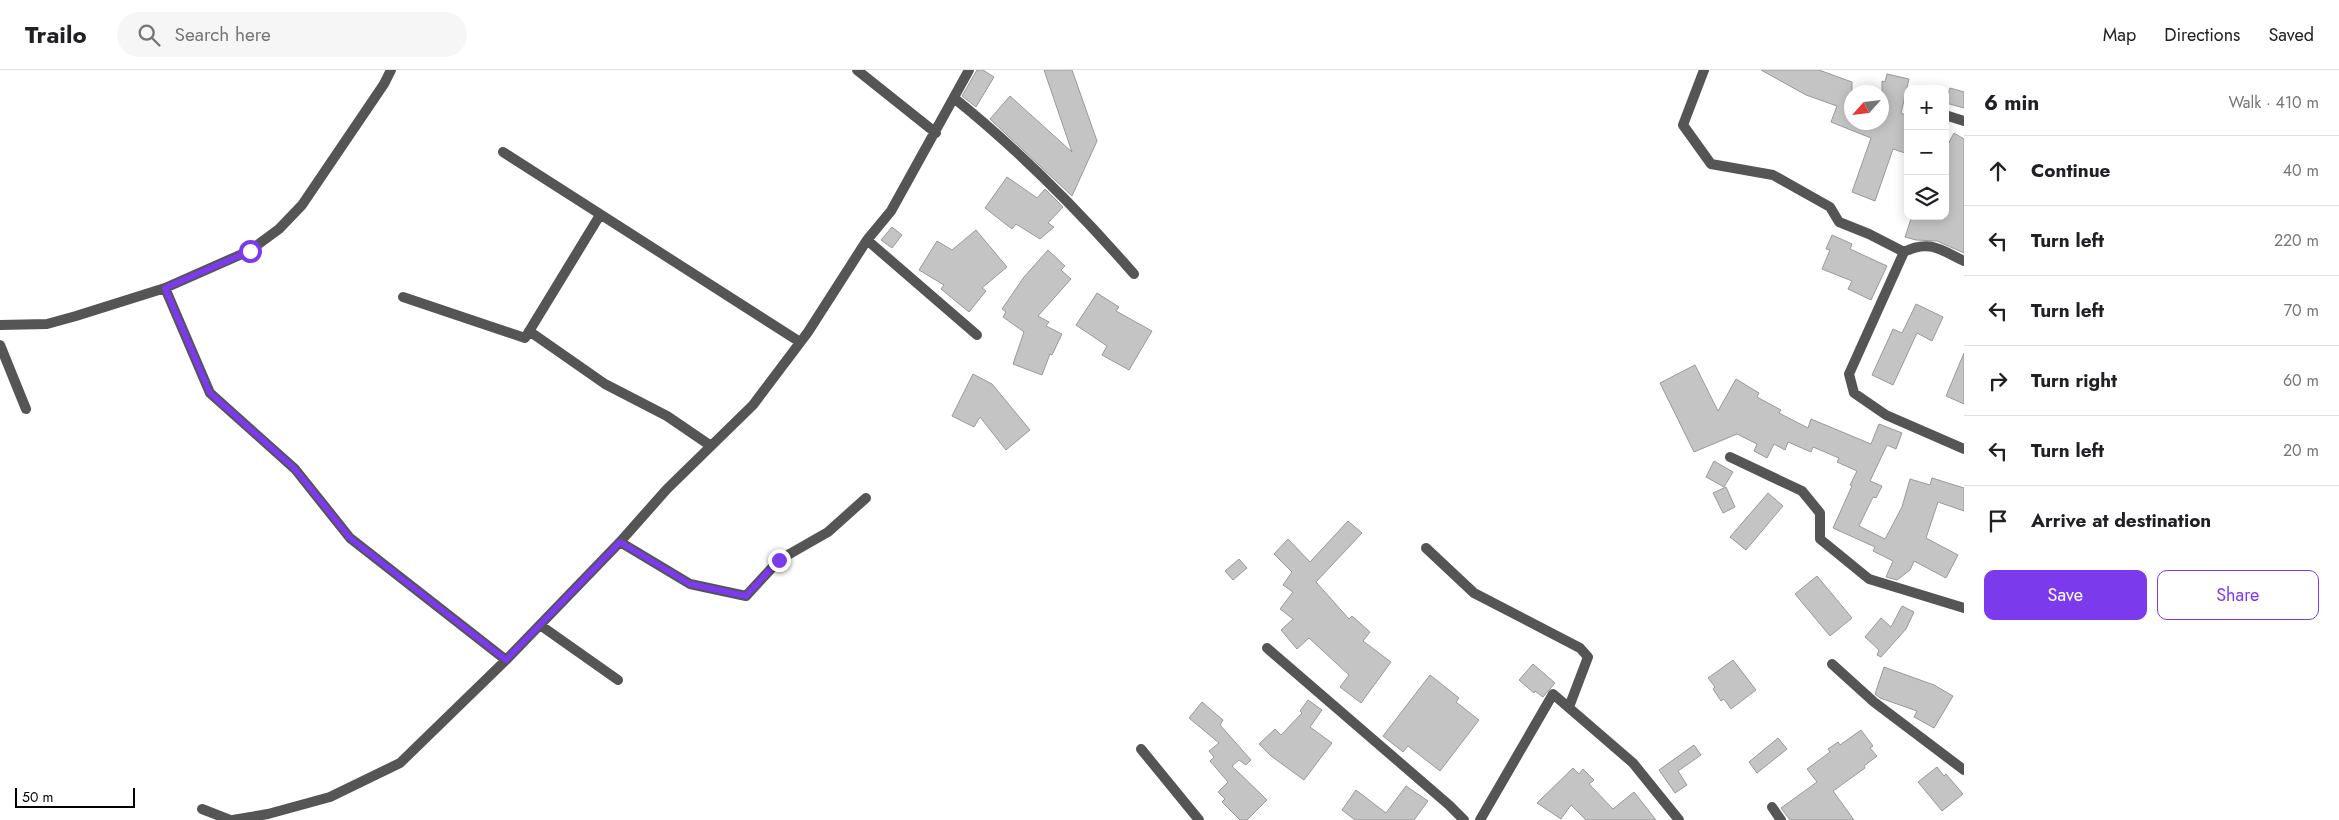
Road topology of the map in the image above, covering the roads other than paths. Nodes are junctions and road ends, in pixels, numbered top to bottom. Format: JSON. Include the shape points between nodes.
{"nodes":[{"id":1,"x":391,"y":70,"type":"edge"},
{"id":2,"x":857,"y":70,"type":"edge"},
{"id":3,"x":969,"y":70,"type":"edge"},
{"id":4,"x":1704,"y":70,"type":"edge"},
{"id":5,"x":954,"y":98,"type":"junction"},
{"id":6,"x":1949,"y":116,"type":"edge"},
{"id":7,"x":1964,"y":121,"type":"edge"},
{"id":8,"x":936,"y":133,"type":"junction"},
{"id":9,"x":503,"y":152,"type":"dead end"},
{"id":10,"x":600,"y":216,"type":"junction"},
{"id":11,"x":867,"y":240,"type":"junction"},
{"id":12,"x":1904,"y":252,"type":"junction"},
{"id":13,"x":1964,"y":261,"type":"edge"},
{"id":14,"x":1134,"y":274,"type":"dead end"},
{"id":15,"x":165,"y":288,"type":"junction"},
{"id":16,"x":403,"y":297,"type":"dead end"},
{"id":17,"x":0,"y":325,"type":"edge"},
{"id":18,"x":530,"y":331,"type":"junction"},
{"id":19,"x":977,"y":334,"type":"dead end"},
{"id":20,"x":800,"y":342,"type":"junction"},
{"id":21,"x":0,"y":345,"type":"edge"},
{"id":22,"x":26,"y":409,"type":"dead end"},
{"id":23,"x":711,"y":446,"type":"junction"},
{"id":24,"x":1964,"y":449,"type":"edge"},
{"id":25,"x":1730,"y":457,"type":"dead end"},
{"id":26,"x":866,"y":498,"type":"dead end"},
{"id":27,"x":620,"y":542,"type":"junction"},
{"id":28,"x":1426,"y":548,"type":"dead end"},
{"id":29,"x":1964,"y":608,"type":"edge"},
{"id":30,"x":540,"y":625,"type":"junction"},
{"id":31,"x":1267,"y":648,"type":"dead end"},
{"id":32,"x":506,"y":660,"type":"junction"},
{"id":33,"x":1832,"y":664,"type":"dead end"},
{"id":34,"x":618,"y":680,"type":"dead end"},
{"id":35,"x":1569,"y":707,"type":"junction"},
{"id":36,"x":1141,"y":749,"type":"dead end"},
{"id":37,"x":1964,"y":770,"type":"edge"},
{"id":38,"x":1772,"y":807,"type":"dead end"},
{"id":39,"x":202,"y":809,"type":"dead end"},
{"id":40,"x":231,"y":820,"type":"edge"},
{"id":41,"x":1199,"y":820,"type":"edge"},
{"id":42,"x":1464,"y":820,"type":"edge"},
{"id":43,"x":1480,"y":820,"type":"edge"},
{"id":44,"x":1679,"y":820,"type":"edge"},
{"id":45,"x":1781,"y":820,"type":"edge"}],
"edges":[{"from":1,"to":15,"type":"street","via":[[302,205],[279,229],[250,251]]},
{"from":2,"to":8,"type":"street"},
{"from":3,"to":5,"type":"street"},
{"from":4,"to":12,"type":"street","via":[[1683,125],[1712,164],[1773,175],[1830,207],[1839,222]]},
{"from":5,"to":8,"type":"street"},
{"from":5,"to":14,"type":"street","via":[[1033,168]]},
{"from":6,"to":7,"type":"street"},
{"from":8,"to":11,"type":"street","via":[[891,211]]},
{"from":9,"to":10,"type":"street"},
{"from":10,"to":18,"type":"street"},
{"from":10,"to":20,"type":"street"},
{"from":11,"to":19,"type":"street"},
{"from":11,"to":20,"type":"street"},
{"from":12,"to":13,"type":"street","via":[[1914,246],[1930,245]]},
{"from":12,"to":24,"type":"street","via":[[1849,374],[1854,393],[1886,415]]},
{"from":15,"to":17,"type":"street","via":[[47,324]]},
{"from":15,"to":32,"type":"street","via":[[210,393],[295,469],[350,538]]},
{"from":16,"to":18,"type":"street","via":[[525,338]]},
{"from":18,"to":23,"type":"street","via":[[605,384],[667,416]]},
{"from":20,"to":23,"type":"street","via":[[753,405]]},
{"from":21,"to":22,"type":"street"},
{"from":23,"to":27,"type":"street"},
{"from":25,"to":29,"type":"street","via":[[1802,491],[1820,513],[1820,539],[1869,579]]},
{"from":26,"to":27,"type":"street","via":[[828,532],[779,560],[746,596],[690,584]]},
{"from":27,"to":30,"type":"street"},
{"from":28,"to":35,"type":"street","via":[[1474,593],[1580,648],[1588,657]]},
{"from":30,"to":32,"type":"street"},
{"from":30,"to":34,"type":"street"},
{"from":31,"to":42,"type":"street"},
{"from":32,"to":40,"type":"street","via":[[400,763],[330,797],[268,814]]},
{"from":33,"to":37,"type":"street","via":[[1874,702]]},
{"from":35,"to":43,"type":"street","via":[[1553,694]]},
{"from":35,"to":44,"type":"street","via":[[1633,762]]},
{"from":36,"to":41,"type":"street"},
{"from":38,"to":45,"type":"street"},
{"from":39,"to":40,"type":"street"}]}
